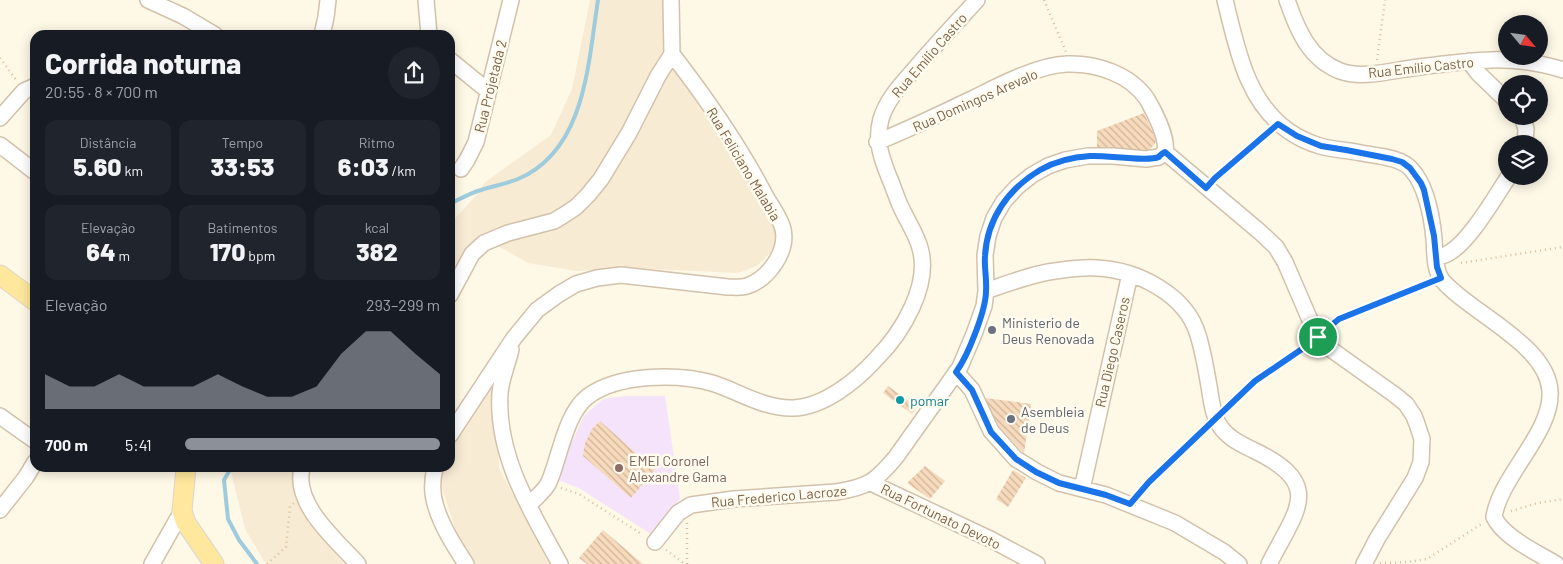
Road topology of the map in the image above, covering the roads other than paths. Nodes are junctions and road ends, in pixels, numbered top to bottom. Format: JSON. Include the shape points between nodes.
{"nodes":[{"id":1,"x":148,"y":0,"type":"edge"},
{"id":2,"x":328,"y":0,"type":"edge"},
{"id":3,"x":426,"y":0,"type":"edge"},
{"id":4,"x":511,"y":0,"type":"edge"},
{"id":5,"x":671,"y":0,"type":"edge"},
{"id":6,"x":978,"y":0,"type":"edge"},
{"id":7,"x":1225,"y":0,"type":"edge"},
{"id":8,"x":1287,"y":0,"type":"edge"},
{"id":9,"x":207,"y":30,"type":"edge"},
{"id":10,"x":323,"y":30,"type":"edge"},
{"id":11,"x":429,"y":30,"type":"edge"},
{"id":12,"x":672,"y":54,"type":"junction"},
{"id":13,"x":1469,"y":62,"type":"junction"},
{"id":14,"x":455,"y":64,"type":"edge"},
{"id":15,"x":1563,"y":70,"type":"edge"},
{"id":16,"x":30,"y":88,"type":"edge"},
{"id":17,"x":488,"y":91,"type":"junction"},
{"id":18,"x":1498,"y":92,"type":"edge"},
{"id":19,"x":0,"y":118,"type":"edge"},
{"id":20,"x":878,"y":142,"type":"junction"},
{"id":21,"x":0,"y":145,"type":"edge"},
{"id":22,"x":1165,"y":152,"type":"junction"},
{"id":23,"x":30,"y":168,"type":"edge"},
{"id":24,"x":461,"y":169,"type":"dead end"},
{"id":25,"x":1503,"y":185,"type":"edge"},
{"id":26,"x":1438,"y":267,"type":"junction"},
{"id":27,"x":1130,"y":274,"type":"junction"},
{"id":28,"x":0,"y":275,"type":"edge"},
{"id":29,"x":455,"y":286,"type":"edge"},
{"id":30,"x":986,"y":291,"type":"junction"},
{"id":31,"x":30,"y":297,"type":"edge"},
{"id":32,"x":514,"y":338,"type":"junction"},
{"id":33,"x":956,"y":372,"type":"junction"},
{"id":34,"x":0,"y":416,"type":"edge"},
{"id":35,"x":455,"y":427,"type":"edge"},
{"id":36,"x":30,"y":438,"type":"edge"},
{"id":37,"x":30,"y":470,"type":"edge"},
{"id":38,"x":186,"y":472,"type":"edge"},
{"id":39,"x":302,"y":472,"type":"edge"},
{"id":40,"x":434,"y":472,"type":"edge"},
{"id":41,"x":871,"y":483,"type":"junction"},
{"id":42,"x":1082,"y":489,"type":"junction"},
{"id":43,"x":529,"y":505,"type":"junction"},
{"id":44,"x":0,"y":510,"type":"edge"},
{"id":45,"x":182,"y":511,"type":"junction"},
{"id":46,"x":655,"y":542,"type":"road end"},
{"id":47,"x":152,"y":564,"type":"edge"},
{"id":48,"x":214,"y":564,"type":"edge"},
{"id":49,"x":358,"y":564,"type":"edge"},
{"id":50,"x":466,"y":564,"type":"edge"},
{"id":51,"x":560,"y":564,"type":"edge"},
{"id":52,"x":1037,"y":564,"type":"edge"},
{"id":53,"x":1239,"y":564,"type":"edge"},
{"id":54,"x":1269,"y":564,"type":"edge"},
{"id":55,"x":1364,"y":564,"type":"edge"},
{"id":56,"x":1556,"y":564,"type":"edge"}],
"edges":[{"from":1,"to":9,"type":"street"},
{"from":2,"to":10,"type":"street"},
{"from":3,"to":11,"type":"street"},
{"from":4,"to":17,"type":"street","name":"Rua Projetada 2"},
{"from":5,"to":12,"type":"street"},
{"from":6,"to":20,"type":"street","name":"Rua Emílio Castro","via":[[891,97],[881,119]]},
{"from":7,"to":26,"type":"street","via":[[1252,89],[1278,124],[1321,146],[1392,159],[1410,168],[1424,190]]},
{"from":8,"to":13,"type":"street","name":"Rua Emílio Castro","via":[[1297,28],[1311,50],[1319,59],[1340,70],[1354,74],[1375,73]]},
{"from":12,"to":29,"type":"street","via":[[620,148],[588,195],[554,221],[484,243],[472,254]]},
{"from":12,"to":32,"type":"street","name":"Rua Feliciano Malabia","via":[[720,122],[778,217],[783,230],[778,259],[759,281],[745,287],[620,275],[576,284],[537,310]]},
{"from":13,"to":15,"type":"street","name":"Rua Emílio Castro","via":[[1514,60]]},
{"from":13,"to":18,"type":"street"},
{"from":14,"to":17,"type":"street"},
{"from":16,"to":19,"type":"street"},
{"from":17,"to":24,"type":"street","name":"Rua Projetada 2","via":[[476,142]]},
{"from":20,"to":22,"type":"street","name":"Rua Domingos Arevalo","via":[[1003,84],[1066,64],[1112,72],[1136,86],[1150,105],[1165,142]]},
{"from":20,"to":43,"type":"street","via":[[882,160],[920,248],[922,274],[907,316],[876,359],[837,392],[798,408],[775,406],[690,378],[634,380],[597,390],[585,399],[570,422],[548,484]]},
{"from":21,"to":23,"type":"street"},
{"from":22,"to":30,"type":"street","name":"Rua Frederico Lacroze","via":[[1159,157],[1146,158],[1088,156],[1065,160],[1032,175],[1004,201],[994,218],[985,255]]},
{"from":22,"to":55,"type":"street","via":[[1276,247],[1322,343],[1406,404],[1414,416],[1422,439],[1421,462],[1415,478]]},
{"from":25,"to":26,"type":"street","via":[[1465,240]]},
{"from":26,"to":56,"type":"street","via":[[1474,309],[1530,352],[1546,375],[1550,390],[1544,420],[1500,498],[1494,517],[1511,536]]},
{"from":27,"to":30,"type":"street","via":[[1098,268],[1070,269],[1033,276]]},
{"from":27,"to":42,"type":"street","name":"Rua Diego Caseros"},
{"from":27,"to":54,"type":"street","via":[[1160,287],[1183,306],[1192,320],[1204,355],[1215,418],[1222,429],[1231,438],[1269,458],[1292,475],[1297,483],[1299,502],[1296,514]]},
{"from":28,"to":31,"type":"main road"},
{"from":30,"to":33,"type":"street","name":"Rua Frederico Lacroze","via":[[974,334]]},
{"from":32,"to":35,"type":"street","name":"Rua Feliciano Malabia"},
{"from":32,"to":43,"type":"street","via":[[500,391],[501,430],[514,474]]},
{"from":33,"to":41,"type":"street","name":"Rua Frederico Lacroze","via":[[896,457]]},
{"from":33,"to":42,"type":"street","via":[[972,390],[991,432],[1016,459],[1059,483]]},
{"from":34,"to":36,"type":"street"},
{"from":37,"to":44,"type":"street"},
{"from":38,"to":45,"type":"main road"},
{"from":39,"to":49,"type":"street","via":[[300,484],[314,515]]},
{"from":40,"to":50,"type":"street","via":[[436,507]]},
{"from":41,"to":46,"type":"street","name":"Rua Frederico Lacroze","via":[[836,492],[734,499],[687,506]]},
{"from":41,"to":52,"type":"street","name":"Rua Fortunato Devoto"},
{"from":42,"to":53,"type":"street","via":[[1106,495],[1175,523]]},
{"from":43,"to":51,"type":"street"},
{"from":45,"to":47,"type":"street"},
{"from":45,"to":48,"type":"main road"}]}
